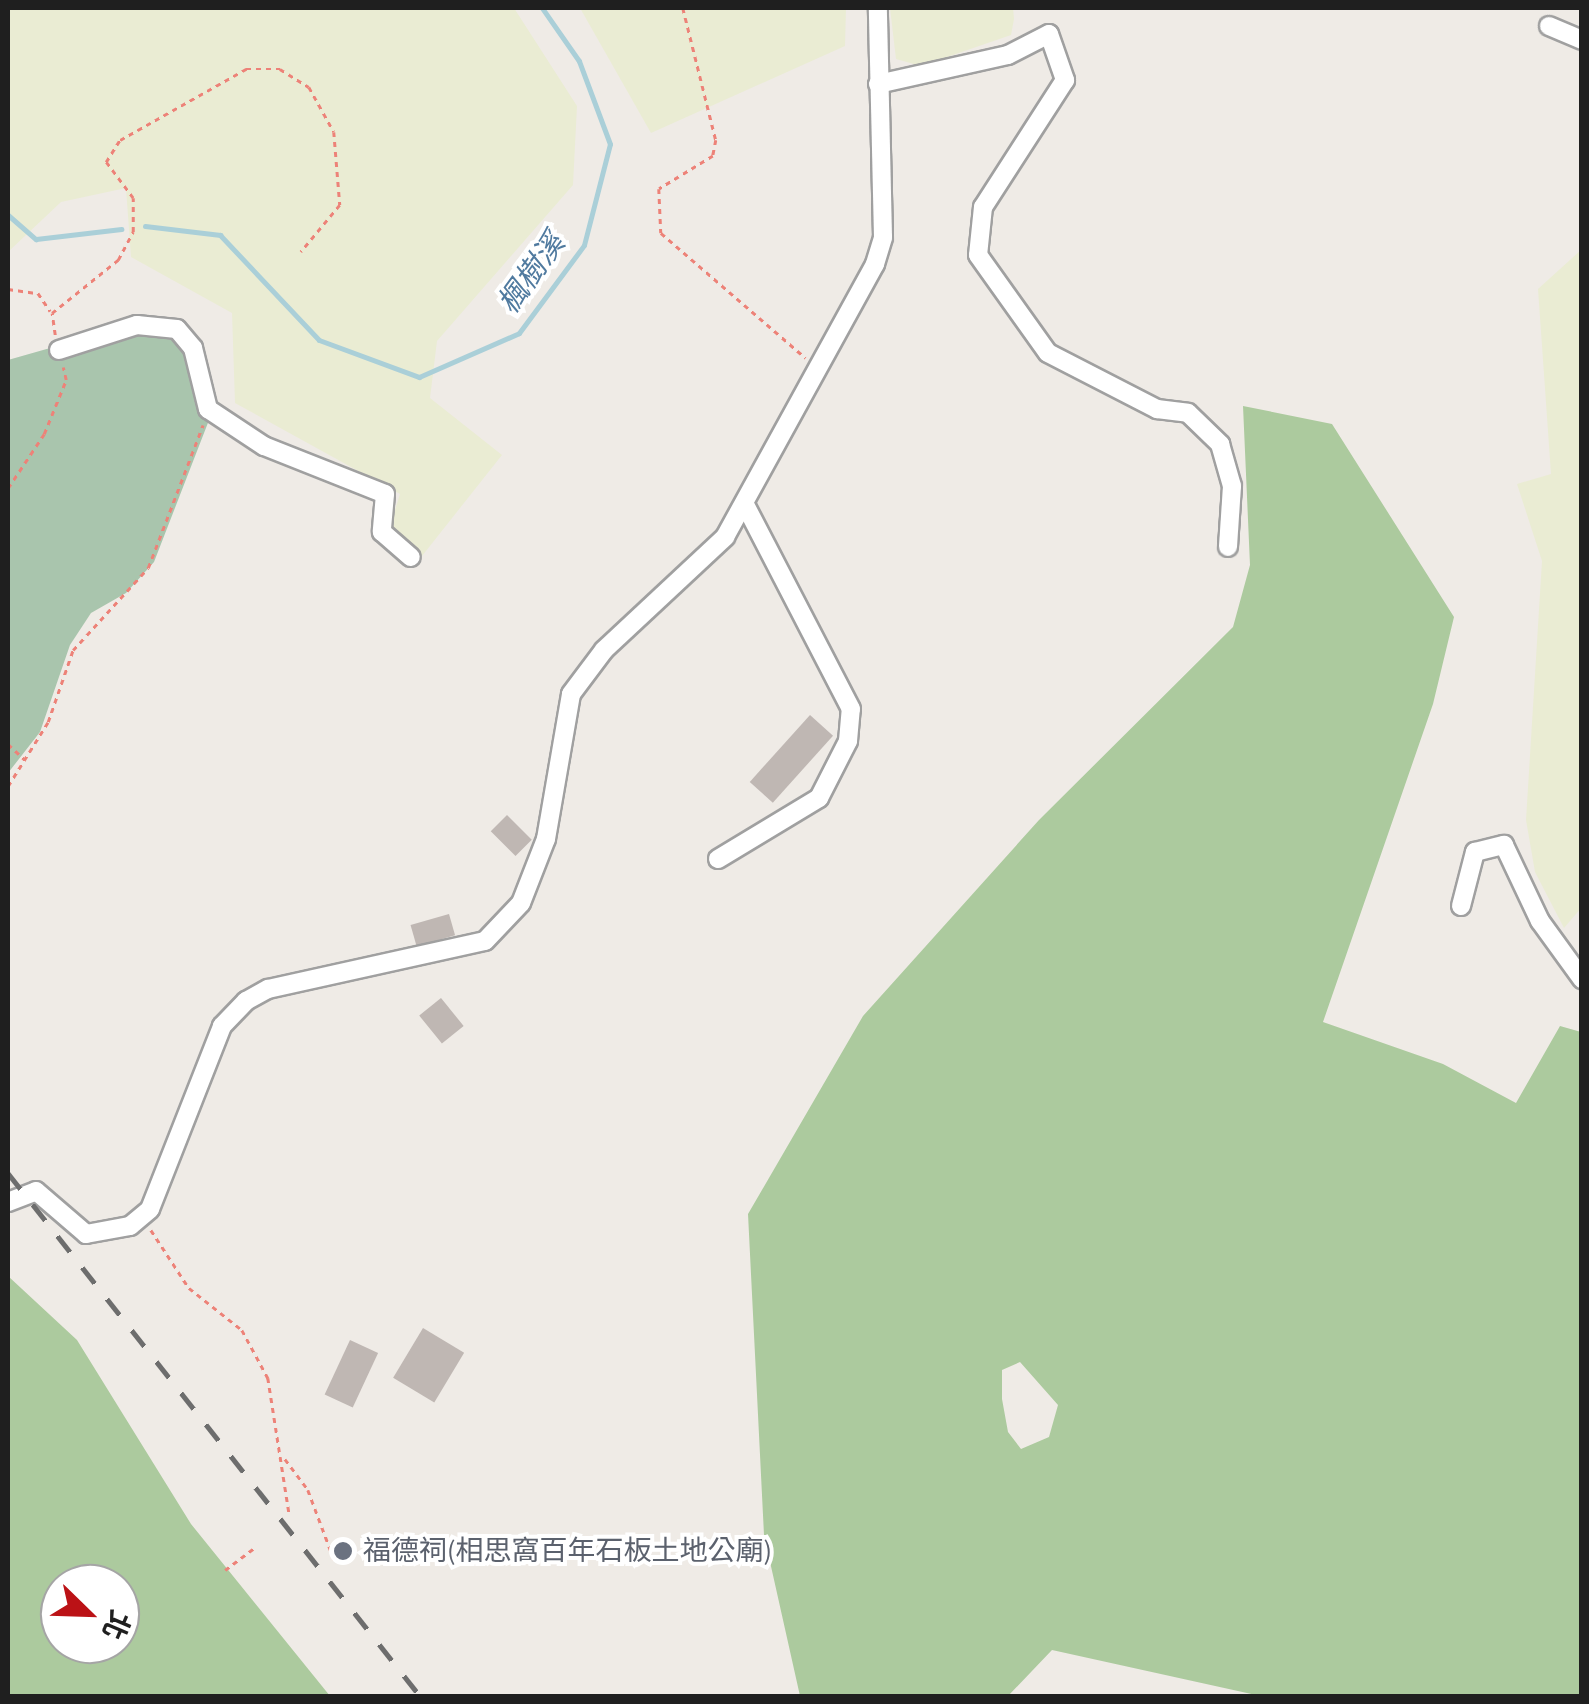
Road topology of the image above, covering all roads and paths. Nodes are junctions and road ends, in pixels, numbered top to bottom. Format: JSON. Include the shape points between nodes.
{"nodes":[{"id":1,"x":683,"y":8,"type":"edge"},
{"id":2,"x":878,"y":8,"type":"edge"},
{"id":3,"x":1549,"y":26,"type":"dead end"},
{"id":4,"x":1582,"y":40,"type":"edge"},
{"id":5,"x":878,"y":84,"type":"junction"},
{"id":6,"x":301,"y":252,"type":"dead end"},
{"id":7,"x":8,"y":290,"type":"edge"},
{"id":8,"x":52,"y":314,"type":"junction"},
{"id":9,"x":59,"y":350,"type":"junction"},
{"id":10,"x":820,"y":367,"type":"junction"},
{"id":11,"x":208,"y":409,"type":"junction"},
{"id":12,"x":8,"y":488,"type":"edge"},
{"id":13,"x":744,"y":503,"type":"junction"},
{"id":14,"x":1228,"y":547,"type":"dead end"},
{"id":15,"x":411,"y":557,"type":"dead end"},
{"id":16,"x":8,"y":744,"type":"edge"},
{"id":17,"x":24,"y":760,"type":"junction"},
{"id":18,"x":8,"y":786,"type":"edge"},
{"id":19,"x":718,"y":859,"type":"dead end"},
{"id":20,"x":1461,"y":906,"type":"dead end"},
{"id":21,"x":1582,"y":979,"type":"edge"},
{"id":22,"x":8,"y":1202,"type":"edge"},
{"id":23,"x":142,"y":1216,"type":"junction"},
{"id":24,"x":284,"y":1458,"type":"junction"},
{"id":25,"x":289,"y":1512,"type":"dead end"},
{"id":26,"x":254,"y":1548,"type":"dead end"},
{"id":27,"x":334,"y":1559,"type":"dead end"},
{"id":28,"x":225,"y":1570,"type":"dead end"}],
"edges":[{"from":1,"to":10,"type":"path","via":[[716,140],[713,156],[659,189],[661,233],[678,256]]},
{"from":2,"to":5,"type":"street"},
{"from":3,"to":4,"type":"street"},
{"from":5,"to":10,"type":"street","via":[[883,237]]},
{"from":5,"to":14,"type":"street","via":[[1008,55],[1049,34],[1064,80],[983,207],[978,255],[1048,353],[1157,409],[1188,413],[1220,444],[1232,486]]},
{"from":6,"to":8,"type":"path","via":[[340,205],[334,132],[308,87],[280,69],[246,68],[120,140],[106,162],[134,198],[133,232],[118,260]]},
{"from":7,"to":8,"type":"path","via":[[38,292]]},
{"from":8,"to":9,"type":"path"},
{"from":9,"to":11,"type":"street","via":[[137,324],[177,329],[193,348]]},
{"from":9,"to":12,"type":"path","via":[[66,380]]},
{"from":10,"to":13,"type":"street"},
{"from":11,"to":15,"type":"street","via":[[264,446],[385,494],[382,532]]},
{"from":11,"to":17,"type":"path","via":[[148,568],[72,650],[48,722]]},
{"from":13,"to":19,"type":"street","via":[[851,708],[848,741],[819,798]]},
{"from":13,"to":23,"type":"street","via":[[725,537],[604,650],[570,694],[546,838],[521,903],[484,941],[268,989],[246,1001],[222,1026]]},
{"from":16,"to":17,"type":"path"},
{"from":17,"to":18,"type":"path"},
{"from":20,"to":21,"type":"street","via":[[1476,852],[1504,845],[1540,921]]},
{"from":22,"to":23,"type":"street","via":[[36,1191],[86,1234],[106,1235]]},
{"from":23,"to":24,"type":"path","via":[[190,1288],[242,1330],[268,1378]]},
{"from":24,"to":25,"type":"path"},
{"from":24,"to":27,"type":"path","via":[[308,1490]]},
{"from":26,"to":28,"type":"path"}]}
